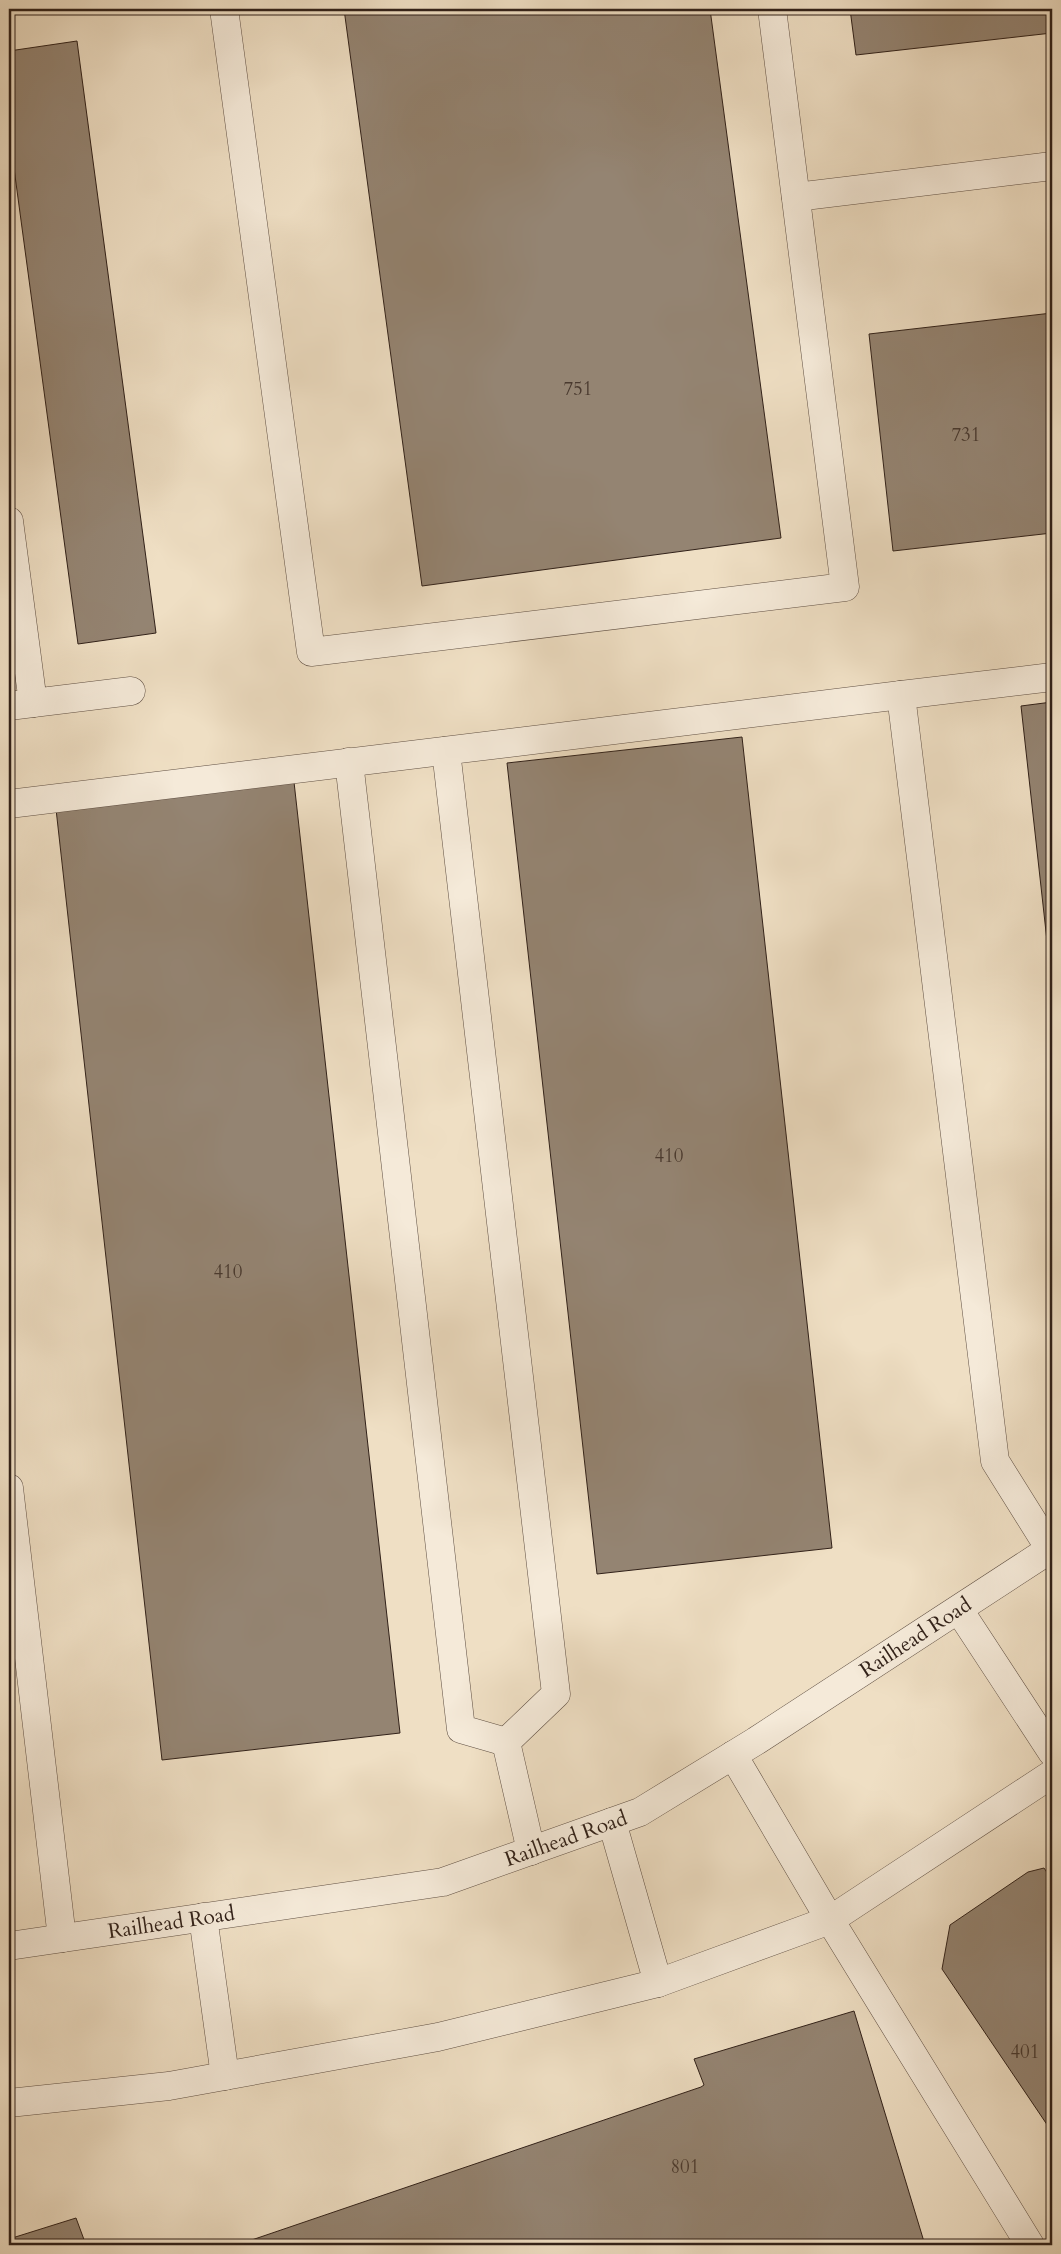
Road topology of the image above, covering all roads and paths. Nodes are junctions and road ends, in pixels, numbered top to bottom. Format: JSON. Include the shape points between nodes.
{"nodes":[{"id":1,"x":224,"y":9,"type":"edge"},
{"id":2,"x":772,"y":9,"type":"edge"},
{"id":3,"x":1052,"y":166,"type":"edge"},
{"id":4,"x":796,"y":197,"type":"junction"},
{"id":5,"x":9,"y":521,"type":"edge"},
{"id":6,"x":1052,"y":677,"type":"edge"},
{"id":7,"x":131,"y":691,"type":"dead end"},
{"id":8,"x":901,"y":695,"type":"junction"},
{"id":9,"x":21,"y":704,"type":"edge"},
{"id":10,"x":446,"y":751,"type":"junction"},
{"id":11,"x":349,"y":762,"type":"junction"},
{"id":12,"x":9,"y":804,"type":"edge"},
{"id":13,"x":9,"y":1488,"type":"edge"},
{"id":14,"x":1051,"y":1548,"type":"edge"},
{"id":15,"x":959,"y":1610,"type":"junction"},
{"id":16,"x":506,"y":1742,"type":"junction"},
{"id":17,"x":1052,"y":1752,"type":"edge"},
{"id":18,"x":733,"y":1755,"type":"junction"},
{"id":19,"x":1052,"y":1774,"type":"edge"},
{"id":20,"x":612,"y":1822,"type":"junction"},
{"id":21,"x":531,"y":1851,"type":"junction"},
{"id":22,"x":203,"y":1918,"type":"junction"},
{"id":23,"x":830,"y":1920,"type":"junction"},
{"id":24,"x":62,"y":1938,"type":"junction"},
{"id":25,"x":9,"y":1946,"type":"edge"},
{"id":26,"x":658,"y":1983,"type":"junction"},
{"id":27,"x":225,"y":2076,"type":"junction"},
{"id":28,"x":9,"y":2103,"type":"edge"},
{"id":29,"x":1030,"y":2245,"type":"edge"}],
"edges":[{"from":1,"to":4,"type":"street","via":[[311,652],[845,587]]},
{"from":2,"to":4,"type":"street"},
{"from":3,"to":4,"type":"street"},
{"from":5,"to":9,"type":"street"},
{"from":6,"to":8,"type":"street"},
{"from":7,"to":9,"type":"street"},
{"from":8,"to":10,"type":"street"},
{"from":8,"to":14,"type":"street","via":[[995,1461]]},
{"from":10,"to":11,"type":"street"},
{"from":10,"to":16,"type":"street","via":[[556,1694]]},
{"from":11,"to":12,"type":"street"},
{"from":11,"to":16,"type":"street","via":[[461,1729]]},
{"from":13,"to":24,"type":"street"},
{"from":14,"to":15,"type":"street","name":"Railhead Road"},
{"from":15,"to":17,"type":"street"},
{"from":15,"to":18,"type":"street","name":"Railhead Road"},
{"from":16,"to":21,"type":"street"},
{"from":18,"to":20,"type":"street","name":"Railhead Road","via":[[640,1812]]},
{"from":18,"to":23,"type":"street"},
{"from":19,"to":23,"type":"street"},
{"from":20,"to":21,"type":"street","name":"Railhead Road"},
{"from":20,"to":26,"type":"street"},
{"from":21,"to":22,"type":"street","name":"Railhead Road","via":[[443,1882]]},
{"from":22,"to":24,"type":"street","name":"Railhead Road"},
{"from":22,"to":27,"type":"street"},
{"from":23,"to":26,"type":"street"},
{"from":23,"to":29,"type":"street"},
{"from":24,"to":25,"type":"street","name":"Railhead Road"},
{"from":26,"to":27,"type":"street","via":[[438,2037]]},
{"from":27,"to":28,"type":"street","via":[[169,2086]]}]}
